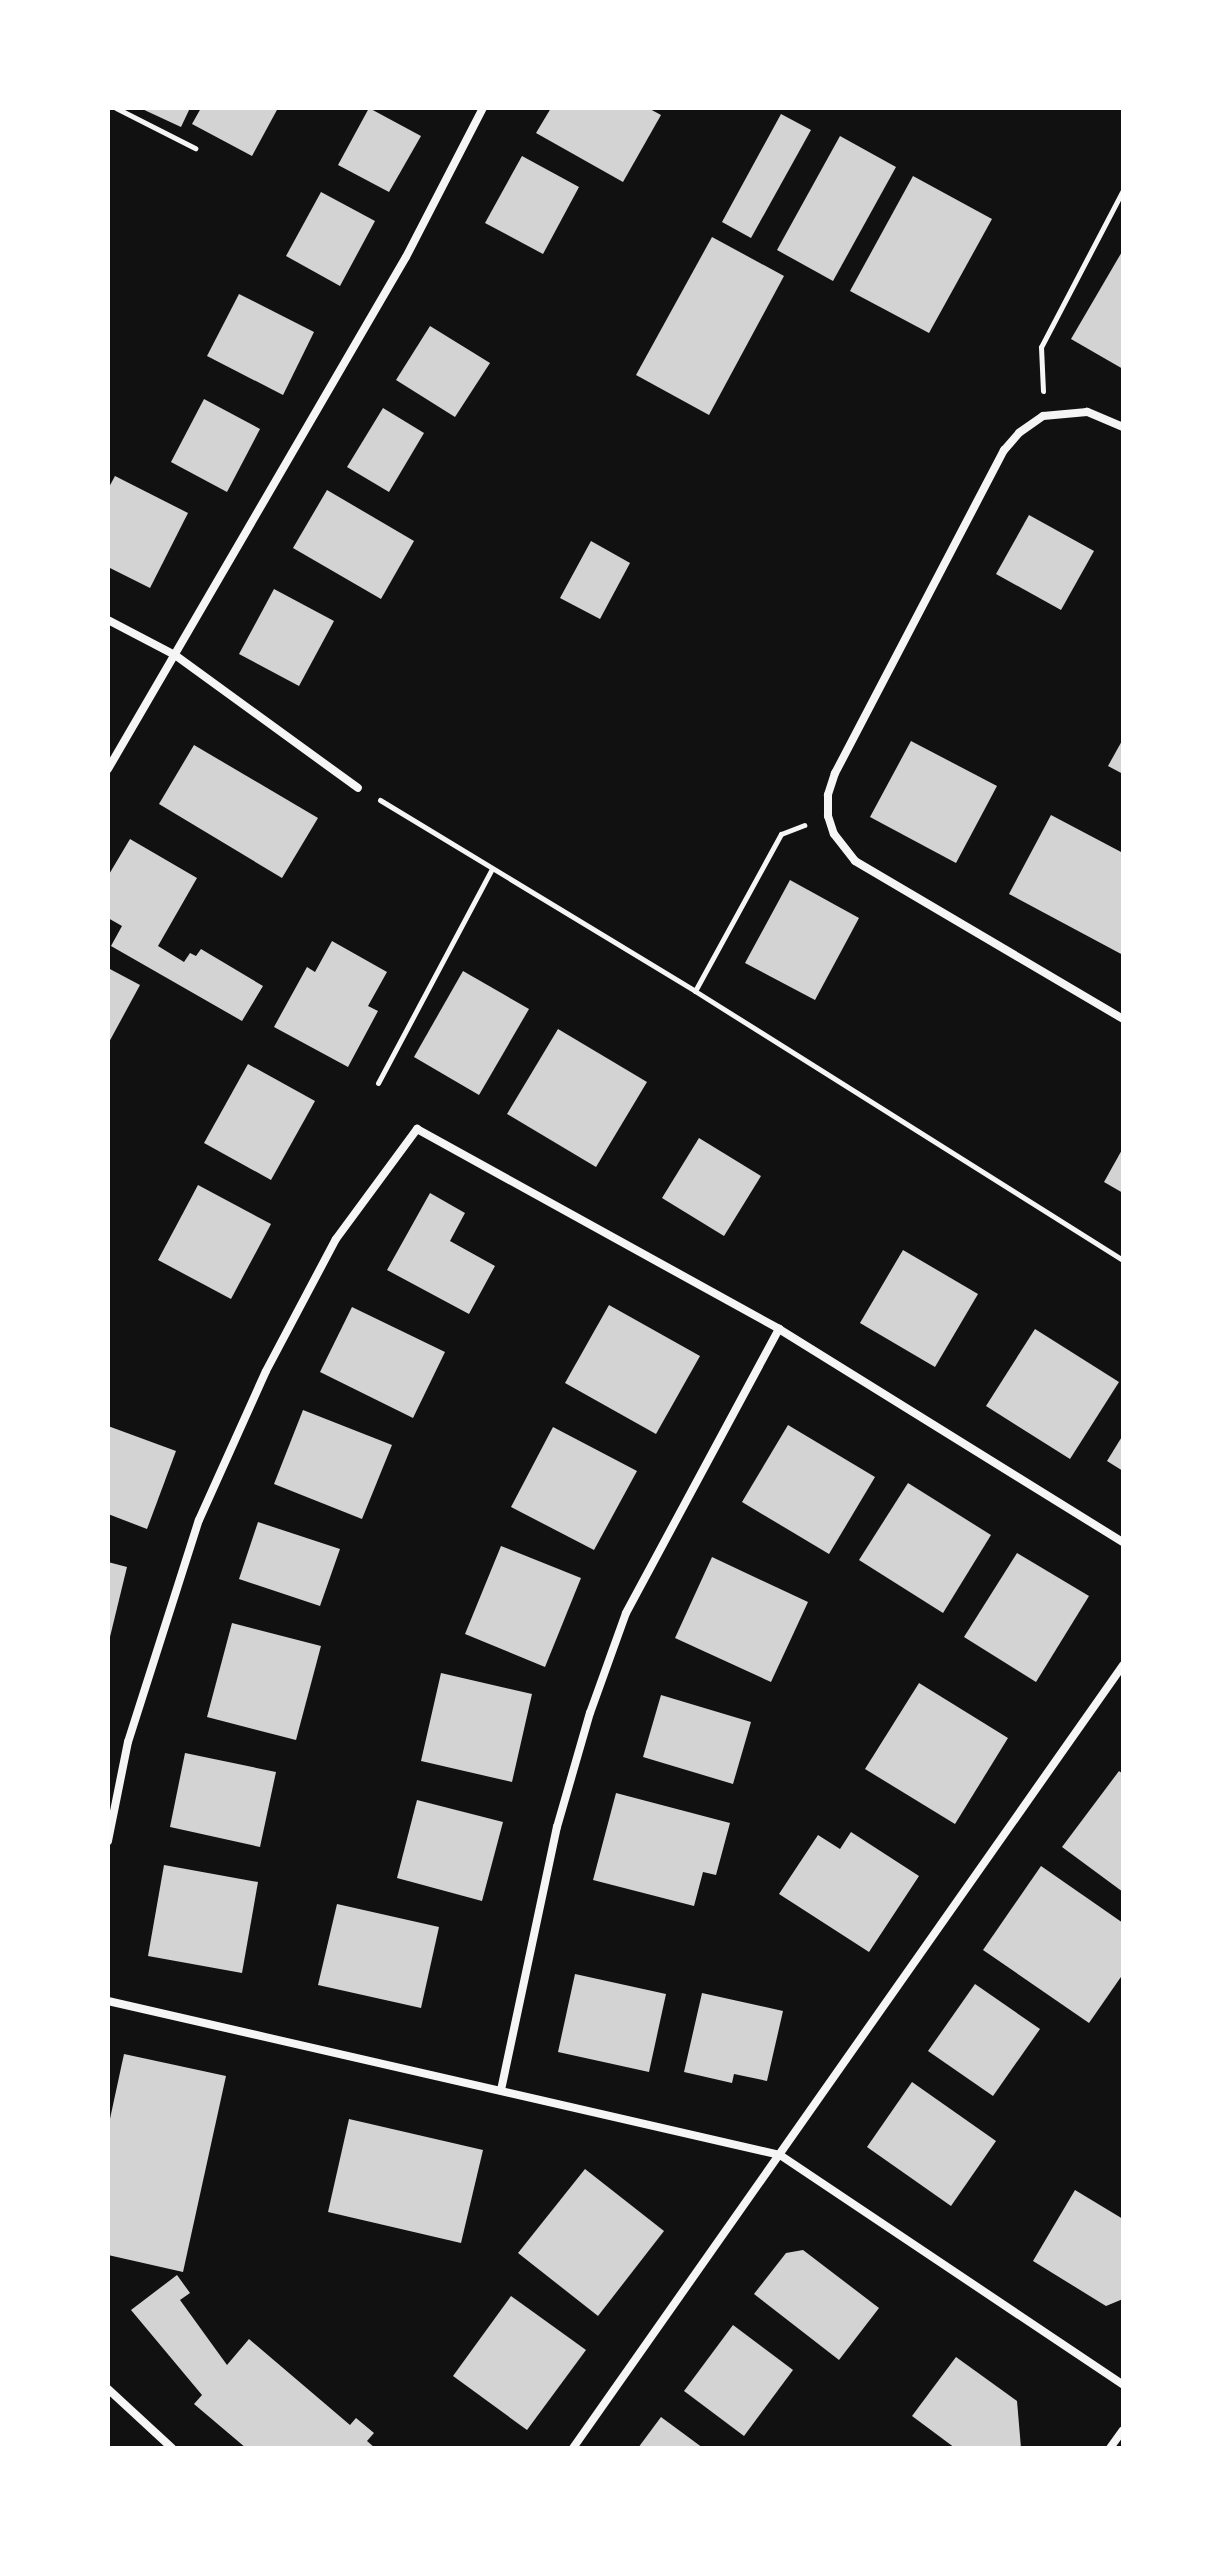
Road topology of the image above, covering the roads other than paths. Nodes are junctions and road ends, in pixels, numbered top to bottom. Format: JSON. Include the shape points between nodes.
{"nodes":[{"id":1,"x":483,"y":108,"type":"edge"},
{"id":2,"x":1123,"y":427,"type":"edge"},
{"id":3,"x":108,"y":620,"type":"edge"},
{"id":4,"x":175,"y":655,"type":"junction"},
{"id":5,"x":108,"y":769,"type":"edge"},
{"id":6,"x":358,"y":788,"type":"road end"},
{"id":7,"x":1123,"y":1019,"type":"edge"},
{"id":8,"x":779,"y":1329,"type":"junction"},
{"id":9,"x":1123,"y":1542,"type":"edge"},
{"id":10,"x":1123,"y":1665,"type":"edge"},
{"id":11,"x":108,"y":1841,"type":"edge"},
{"id":12,"x":108,"y":2001,"type":"edge"},
{"id":13,"x":501,"y":2090,"type":"junction"},
{"id":14,"x":780,"y":2155,"type":"junction"},
{"id":15,"x":1123,"y":2385,"type":"edge"},
{"id":16,"x":108,"y":2389,"type":"edge"},
{"id":17,"x":1123,"y":2430,"type":"edge"},
{"id":18,"x":172,"y":2448,"type":"edge"},
{"id":19,"x":573,"y":2448,"type":"edge"},
{"id":20,"x":1110,"y":2448,"type":"edge"}],
"edges":[{"from":1,"to":4,"type":"street","via":[[406,257]]},
{"from":2,"to":7,"type":"street","via":[[1087,412],[1043,416],[1019,433],[993,467],[828,795],[828,816],[843,850],[855,861]]},
{"from":3,"to":4,"type":"street"},
{"from":4,"to":5,"type":"street"},
{"from":4,"to":6,"type":"street"},
{"from":8,"to":9,"type":"street"},
{"from":8,"to":11,"type":"street","via":[[417,1129],[336,1239],[266,1371],[199,1520],[128,1742]]},
{"from":8,"to":13,"type":"street","via":[[626,1613],[557,1827]]},
{"from":10,"to":14,"type":"street"},
{"from":12,"to":13,"type":"street"},
{"from":13,"to":14,"type":"street"},
{"from":14,"to":15,"type":"street"},
{"from":14,"to":19,"type":"street"},
{"from":16,"to":18,"type":"street"},
{"from":17,"to":20,"type":"street"}]}
